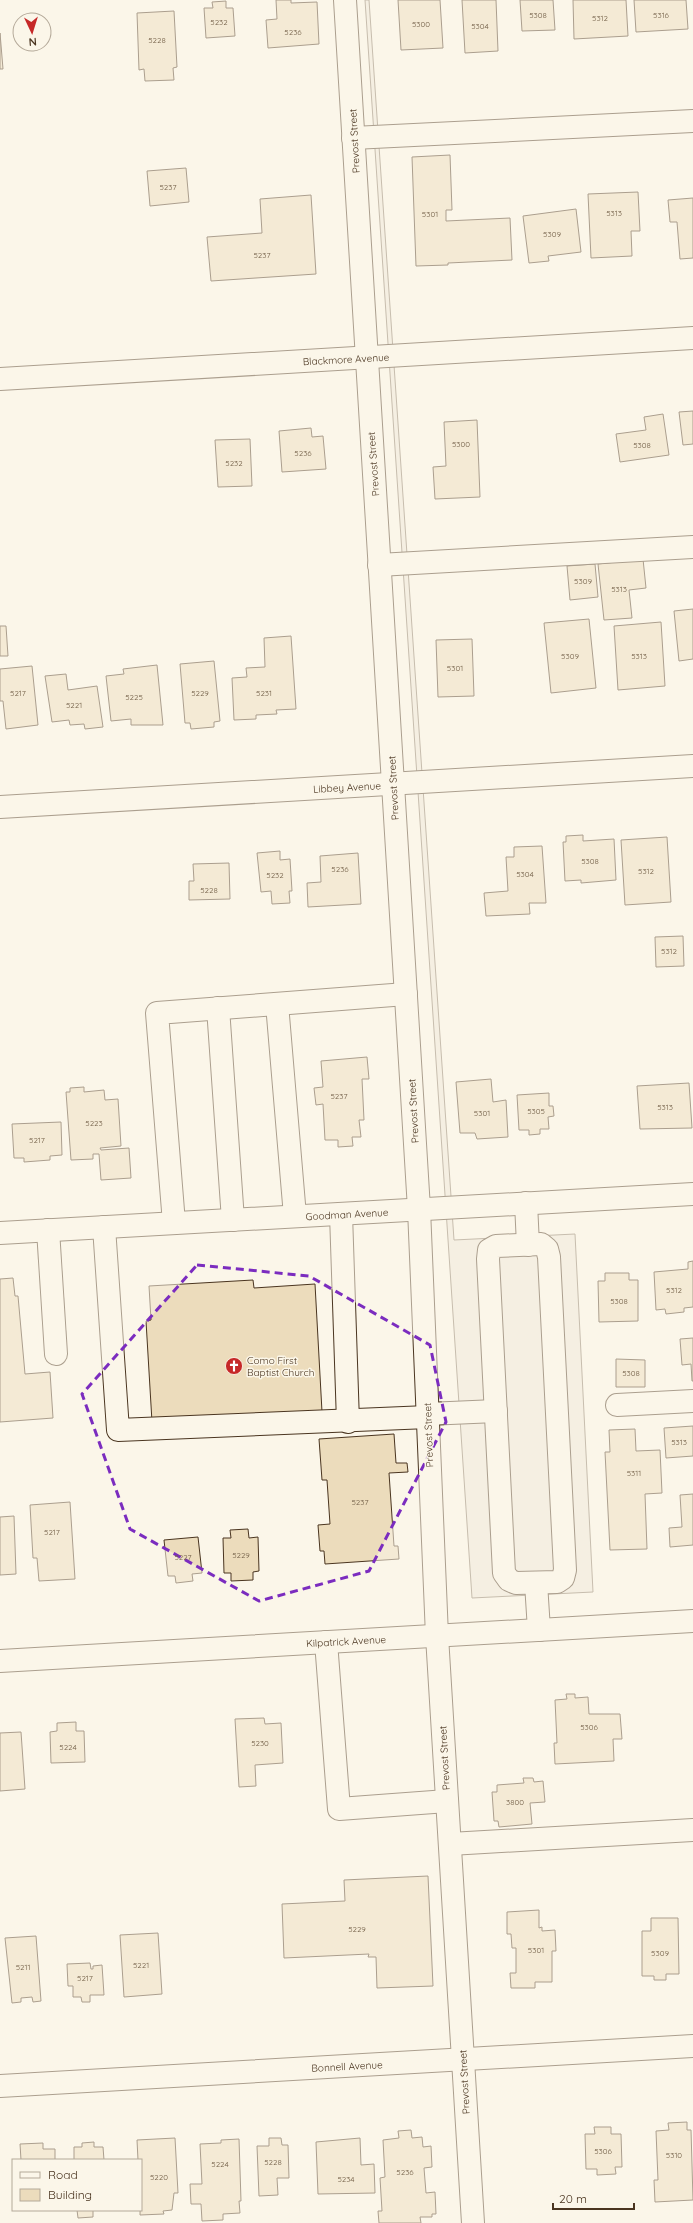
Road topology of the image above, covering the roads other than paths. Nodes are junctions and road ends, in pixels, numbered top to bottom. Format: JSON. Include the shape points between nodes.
{"nodes":[{"id":1,"x":345,"y":0,"type":"edge"},
{"id":2,"x":693,"y":121,"type":"edge"},
{"id":3,"x":353,"y":138,"type":"junction"},
{"id":4,"x":693,"y":338,"type":"edge"},
{"id":5,"x":366,"y":357,"type":"junction"},
{"id":6,"x":0,"y":379,"type":"edge"},
{"id":7,"x":693,"y":547,"type":"edge"},
{"id":8,"x":380,"y":565,"type":"junction"},
{"id":9,"x":693,"y":766,"type":"edge"},
{"id":10,"x":393,"y":784,"type":"junction"},
{"id":11,"x":0,"y":807,"type":"edge"},
{"id":12,"x":406,"y":994,"type":"junction"},
{"id":13,"x":277,"y":1004,"type":"junction"},
{"id":14,"x":218,"y":1008,"type":"junction"},
{"id":15,"x":693,"y":1194,"type":"edge"},
{"id":16,"x":526,"y":1203,"type":"junction"},
{"id":17,"x":419,"y":1209,"type":"junction"},
{"id":18,"x":341,"y":1214,"type":"junction"},
{"id":19,"x":295,"y":1216,"type":"junction"},
{"id":20,"x":233,"y":1220,"type":"junction"},
{"id":21,"x":174,"y":1223,"type":"junction"},
{"id":22,"x":104,"y":1227,"type":"junction"},
{"id":23,"x":48,"y":1230,"type":"junction"},
{"id":24,"x":0,"y":1233,"type":"edge"},
{"id":25,"x":528,"y":1245,"type":"junction"},
{"id":26,"x":56,"y":1354,"type":"dead end"},
{"id":27,"x":693,"y":1401,"type":"edge"},
{"id":28,"x":617,"y":1405,"type":"dead end"},
{"id":29,"x":496,"y":1411,"type":"junction"},
{"id":30,"x":428,"y":1416,"type":"junction"},
{"id":31,"x":348,"y":1422,"type":"junction"},
{"id":32,"x":536,"y":1583,"type":"junction"},
{"id":33,"x":693,"y":1621,"type":"edge"},
{"id":34,"x":539,"y":1630,"type":"junction"},
{"id":35,"x":437,"y":1636,"type":"junction"},
{"id":36,"x":326,"y":1642,"type":"junction"},
{"id":37,"x":0,"y":1661,"type":"edge"},
{"id":38,"x":447,"y":1801,"type":"junction"},
{"id":39,"x":693,"y":1830,"type":"edge"},
{"id":40,"x":450,"y":1844,"type":"junction"},
{"id":41,"x":693,"y":2046,"type":"edge"},
{"id":42,"x":463,"y":2059,"type":"junction"},
{"id":43,"x":0,"y":2086,"type":"edge"},
{"id":44,"x":472,"y":2223,"type":"edge"}],
"edges":[{"from":1,"to":3,"type":"street","name":"Prevost Street"},
{"from":2,"to":3,"type":"street"},
{"from":3,"to":5,"type":"street","name":"Prevost Street"},
{"from":4,"to":5,"type":"street","name":"Blackmore Avenue"},
{"from":5,"to":6,"type":"street","name":"Blackmore Avenue"},
{"from":5,"to":8,"type":"street","name":"Prevost Street"},
{"from":7,"to":8,"type":"street"},
{"from":8,"to":10,"type":"street","name":"Prevost Street"},
{"from":9,"to":10,"type":"street","name":"Libbey Avenue"},
{"from":10,"to":11,"type":"street","name":"Libbey Avenue"},
{"from":10,"to":12,"type":"street","name":"Prevost Street"},
{"from":12,"to":13,"type":"street"},
{"from":12,"to":17,"type":"street","name":"Prevost Street"},
{"from":13,"to":14,"type":"street"},
{"from":13,"to":19,"type":"street"},
{"from":14,"to":20,"type":"street"},
{"from":14,"to":21,"type":"street","via":[[157,1013]]},
{"from":15,"to":16,"type":"street","name":"Goodman Avenue"},
{"from":16,"to":17,"type":"street","name":"Goodman Avenue"},
{"from":16,"to":25,"type":"street"},
{"from":17,"to":18,"type":"street","name":"Goodman Avenue"},
{"from":17,"to":30,"type":"street","name":"Prevost Street"},
{"from":18,"to":19,"type":"street","name":"Goodman Avenue"},
{"from":18,"to":31,"type":"street"},
{"from":19,"to":20,"type":"street","name":"Goodman Avenue"},
{"from":20,"to":21,"type":"street","name":"Goodman Avenue"},
{"from":21,"to":22,"type":"street","name":"Goodman Avenue"},
{"from":22,"to":23,"type":"street","name":"Goodman Avenue"},
{"from":22,"to":31,"type":"street","via":[[118,1430]]},
{"from":23,"to":24,"type":"street","name":"Goodman Avenue"},
{"from":23,"to":26,"type":"street"},
{"from":25,"to":29,"type":"street","via":[[496,1246],[489,1250]]},
{"from":25,"to":32,"type":"street","via":[[541,1244],[547,1249],[549,1257],[565,1570],[563,1578],[557,1582]]},
{"from":27,"to":28,"type":"street"},
{"from":29,"to":30,"type":"street"},
{"from":29,"to":32,"type":"street","via":[[504,1573],[509,1580],[516,1583]]},
{"from":30,"to":31,"type":"street"},
{"from":30,"to":35,"type":"street","name":"Prevost Street"},
{"from":32,"to":34,"type":"street"},
{"from":33,"to":34,"type":"street","name":"Kilpatrick Avenue"},
{"from":34,"to":35,"type":"street","name":"Kilpatrick Avenue"},
{"from":35,"to":36,"type":"street","name":"Kilpatrick Avenue"},
{"from":35,"to":38,"type":"street","name":"Prevost Street"},
{"from":36,"to":37,"type":"street","name":"Kilpatrick Avenue"},
{"from":36,"to":38,"type":"street","via":[[339,1809]]},
{"from":38,"to":40,"type":"street","name":"Prevost Street"},
{"from":39,"to":40,"type":"street"},
{"from":40,"to":42,"type":"street","name":"Prevost Street"},
{"from":41,"to":42,"type":"street","name":"Bonnell Avenue"},
{"from":42,"to":43,"type":"street","name":"Bonnell Avenue"},
{"from":42,"to":44,"type":"street","name":"Prevost Street"}]}
